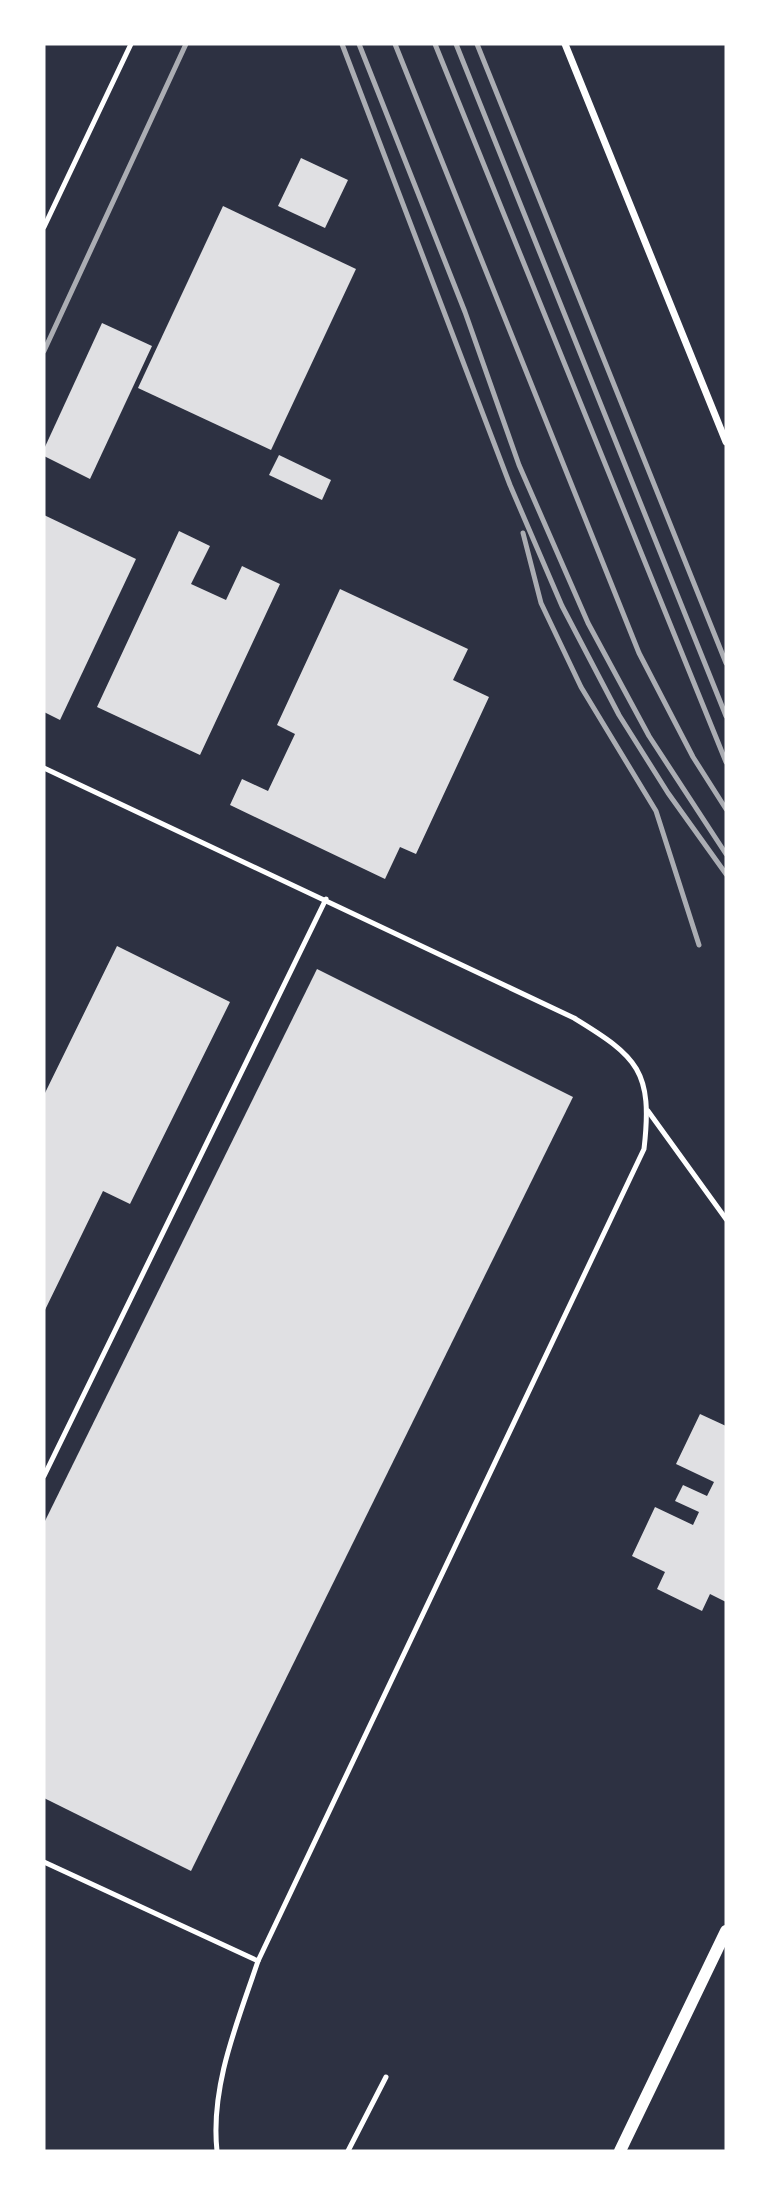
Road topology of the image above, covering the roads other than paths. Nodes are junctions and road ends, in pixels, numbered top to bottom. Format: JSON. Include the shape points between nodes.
{"nodes":[{"id":1,"x":131,"y":44,"type":"edge"},
{"id":2,"x":565,"y":44,"type":"edge"},
{"id":3,"x":44,"y":227,"type":"edge"},
{"id":4,"x":726,"y":442,"type":"edge"},
{"id":5,"x":44,"y":768,"type":"edge"},
{"id":6,"x":326,"y":899,"type":"junction"},
{"id":7,"x":648,"y":1111,"type":"junction"},
{"id":8,"x":726,"y":1219,"type":"edge"},
{"id":9,"x":44,"y":1476,"type":"edge"},
{"id":10,"x":44,"y":1862,"type":"edge"},
{"id":11,"x":726,"y":1931,"type":"edge"},
{"id":12,"x":258,"y":1961,"type":"junction"},
{"id":13,"x":386,"y":2077,"type":"dead end"},
{"id":14,"x":217,"y":2151,"type":"edge"},
{"id":15,"x":348,"y":2151,"type":"edge"},
{"id":16,"x":620,"y":2151,"type":"edge"}],
"edges":[{"from":1,"to":3,"type":"lane"},
{"from":2,"to":4,"type":"street"},
{"from":5,"to":6,"type":"lane"},
{"from":6,"to":7,"type":"lane","via":[[574,1017],[611,1040],[629,1056],[643,1079]]},
{"from":6,"to":9,"type":"lane"},
{"from":7,"to":8,"type":"lane"},
{"from":7,"to":12,"type":"lane","via":[[644,1149]]},
{"from":10,"to":12,"type":"lane"},
{"from":11,"to":16,"type":"street"},
{"from":12,"to":14,"type":"lane","via":[[230,2042],[219,2093]]},
{"from":13,"to":15,"type":"lane"}]}
